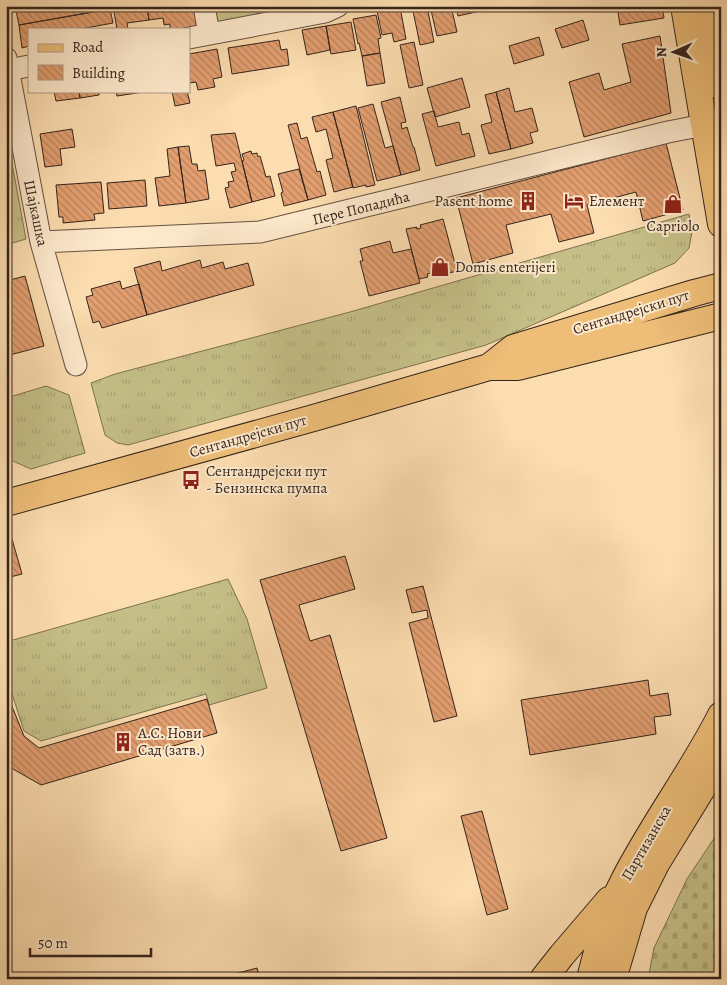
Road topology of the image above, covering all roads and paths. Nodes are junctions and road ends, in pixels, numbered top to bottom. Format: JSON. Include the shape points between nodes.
{"nodes":[{"id":1,"x":204,"y":6,"type":"edge"},
{"id":2,"x":338,"y":6,"type":"edge"},
{"id":3,"x":684,"y":6,"type":"edge"},
{"id":4,"x":708,"y":6,"type":"edge"},
{"id":5,"x":199,"y":36,"type":"edge"},
{"id":6,"x":14,"y":64,"type":"edge"},
{"id":7,"x":721,"y":88,"type":"edge"},
{"id":8,"x":704,"y":125,"type":"junction"},
{"id":9,"x":721,"y":224,"type":"edge"},
{"id":10,"x":41,"y":242,"type":"junction"},
{"id":11,"x":721,"y":286,"type":"edge"},
{"id":12,"x":721,"y":316,"type":"edge"},
{"id":13,"x":76,"y":365,"type":"dead end"},
{"id":14,"x":489,"y":367,"type":"junction"},
{"id":15,"x":6,"y":503,"type":"edge"},
{"id":16,"x":721,"y":715,"type":"edge"},
{"id":17,"x":721,"y":758,"type":"edge"},
{"id":18,"x":621,"y":886,"type":"junction"},
{"id":19,"x":543,"y":979,"type":"edge"},
{"id":20,"x":590,"y":979,"type":"edge"},
{"id":21,"x":613,"y":979,"type":"edge"}],
"edges":[{"from":1,"to":5,"type":"street"},
{"from":2,"to":5,"type":"street","via":[[325,12]]},
{"from":3,"to":8,"type":"main road"},
{"from":4,"to":7,"type":"main road"},
{"from":6,"to":10,"type":"street","name":"Шајкашка"},
{"from":8,"to":9,"type":"main road"},
{"from":8,"to":10,"type":"street","name":"Пере Попадића","via":[[260,232]]},
{"from":10,"to":13,"type":"street","name":"Шајкашка"},
{"from":11,"to":14,"type":"main road","name":"Сентандрејски пут","via":[[514,348]]},
{"from":12,"to":14,"type":"main road","name":"Сентандрејски пут","via":[[518,367]]},
{"from":14,"to":15,"type":"main road","name":"Сентандрејски пут"},
{"from":16,"to":18,"type":"main road","name":"Партизанска"},
{"from":17,"to":21,"type":"main road","name":"Партизанска","via":[[656,864],[634,908]]},
{"from":18,"to":19,"type":"main road"},
{"from":18,"to":20,"type":"main road","name":"Партизанска","via":[[610,911]]}]}
